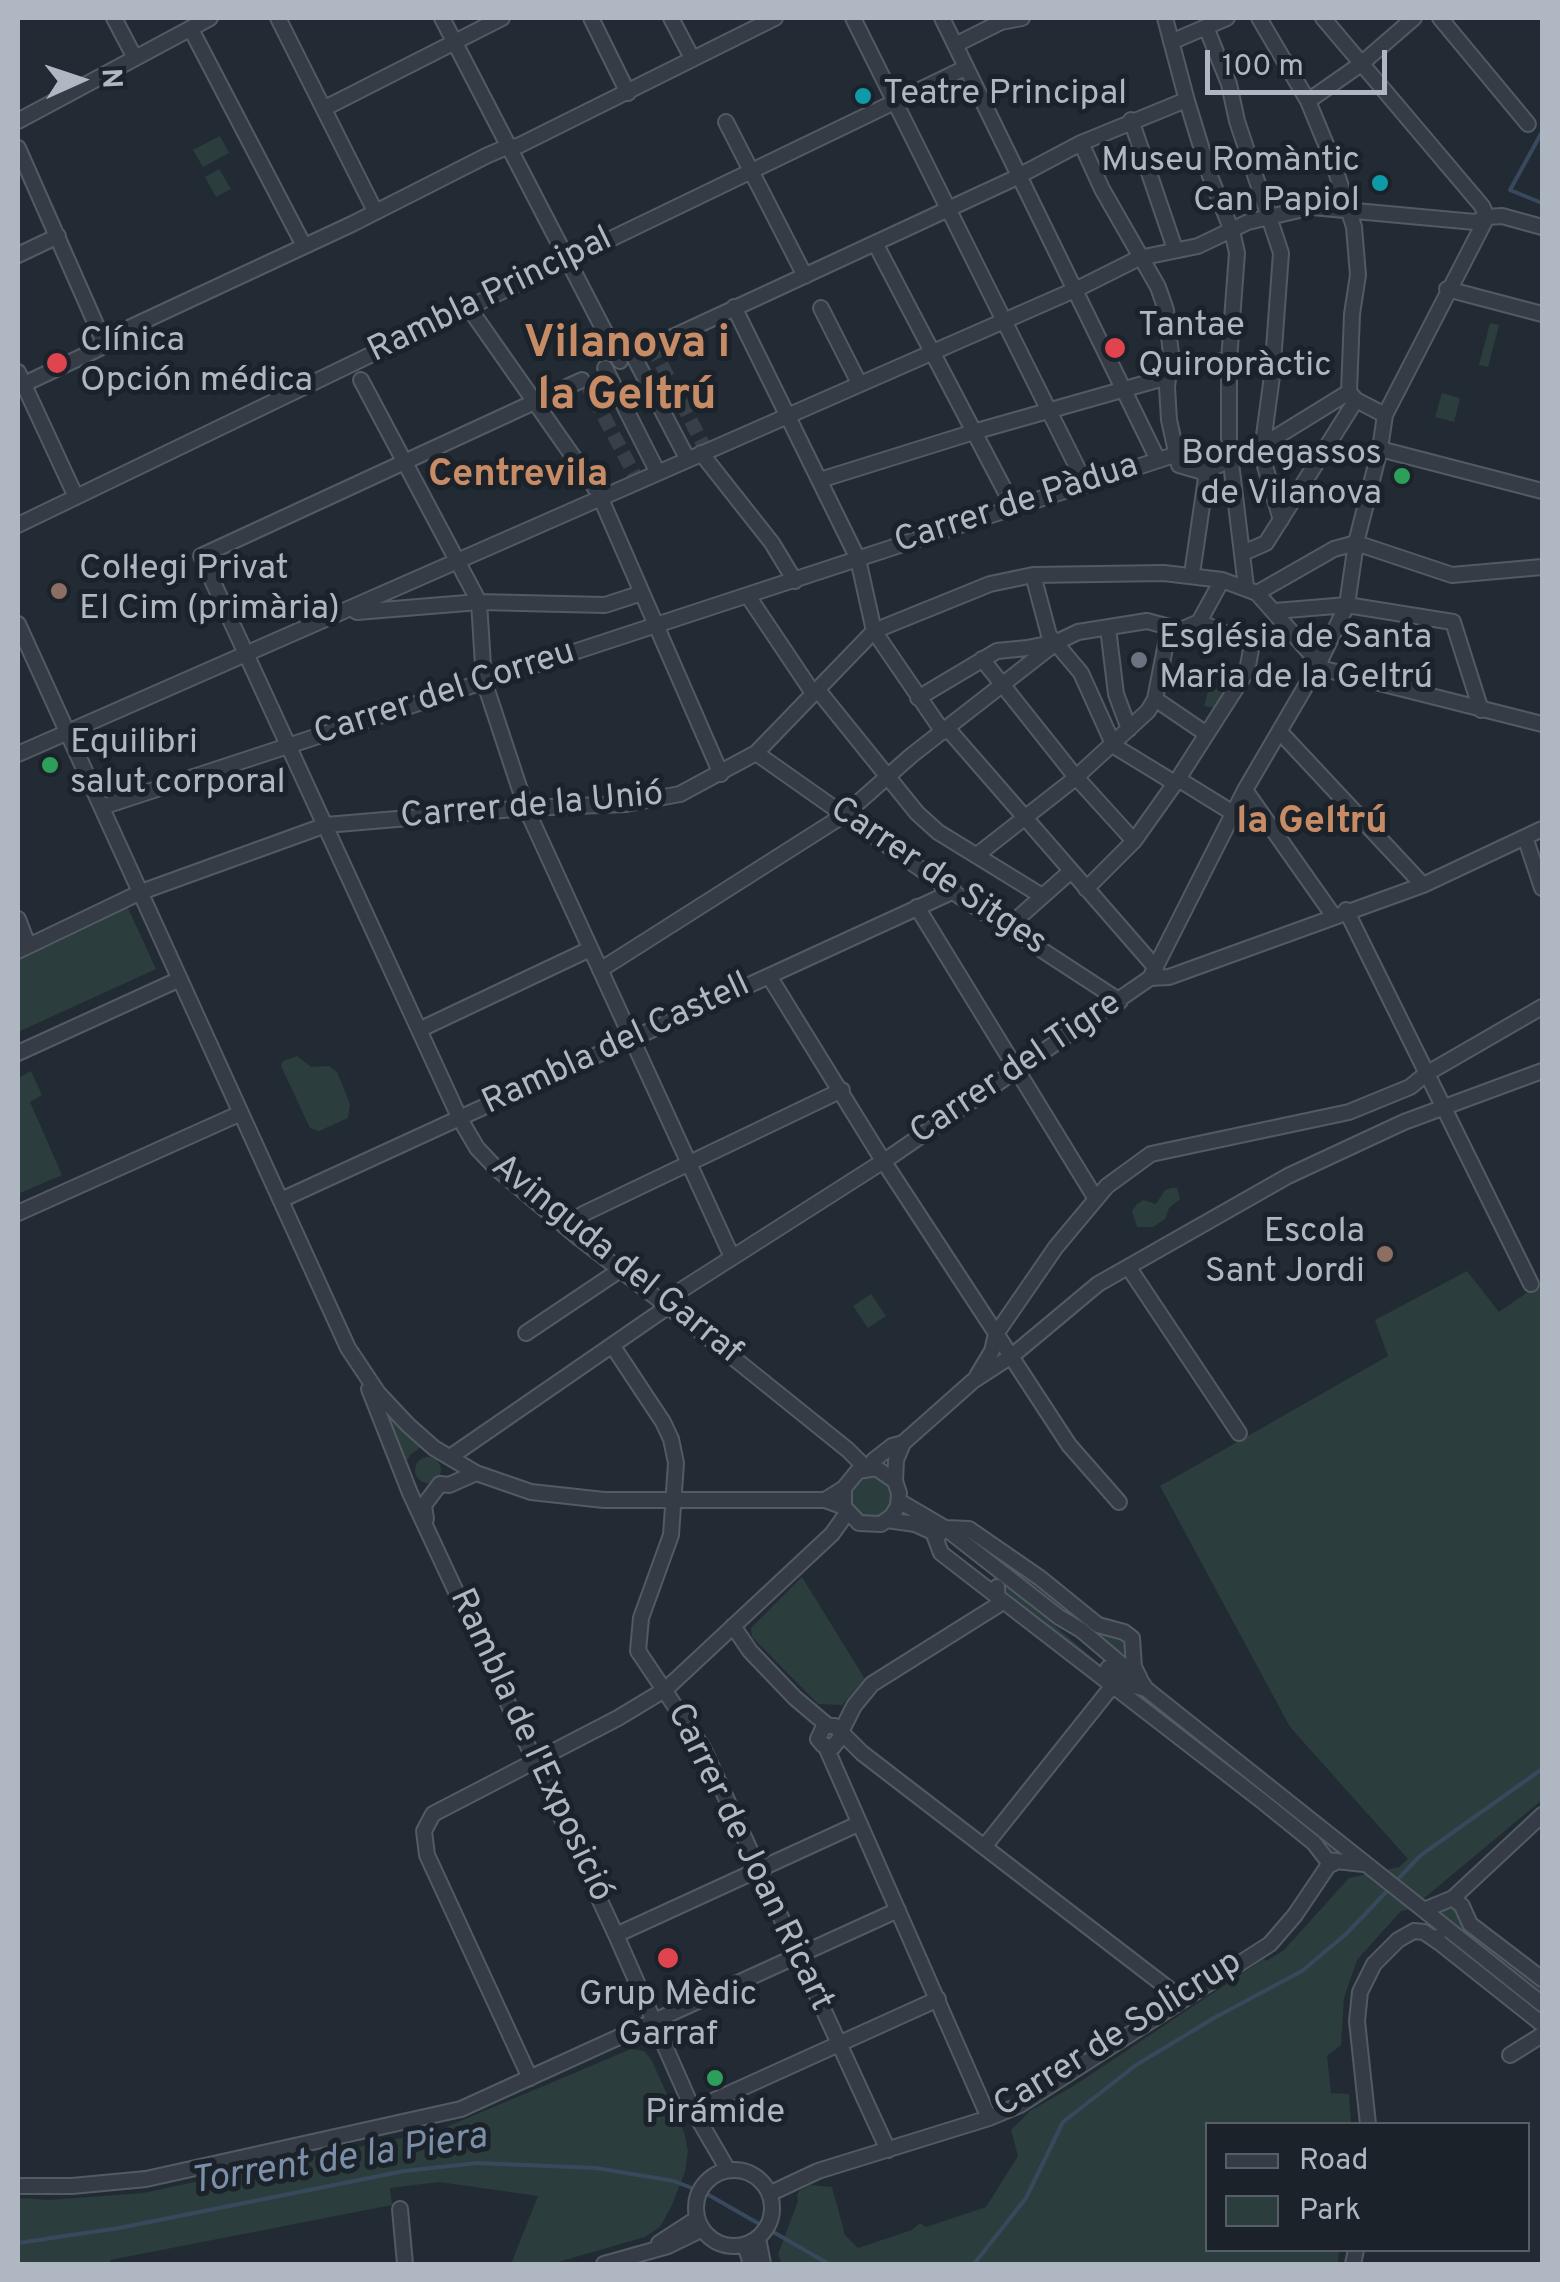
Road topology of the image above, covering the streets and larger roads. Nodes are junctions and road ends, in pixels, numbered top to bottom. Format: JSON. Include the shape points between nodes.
{"nodes":[{"id":1,"x":114,"y":18,"type":"edge"},
{"id":2,"x":210,"y":18,"type":"edge"},
{"id":3,"x":278,"y":18,"type":"edge"},
{"id":4,"x":442,"y":18,"type":"edge"},
{"id":5,"x":502,"y":18,"type":"edge"},
{"id":6,"x":592,"y":18,"type":"edge"},
{"id":7,"x":671,"y":18,"type":"edge"},
{"id":8,"x":775,"y":18,"type":"edge"},
{"id":9,"x":852,"y":18,"type":"edge"},
{"id":10,"x":942,"y":18,"type":"edge"},
{"id":11,"x":1022,"y":18,"type":"edge"},
{"id":12,"x":1165,"y":18,"type":"edge"},
{"id":13,"x":1227,"y":18,"type":"edge"},
{"id":14,"x":1258,"y":18,"type":"edge"},
{"id":15,"x":1323,"y":18,"type":"edge"},
{"id":16,"x":1414,"y":18,"type":"edge"},
{"id":17,"x":1440,"y":18,"type":"edge"},
{"id":18,"x":757,"y":22,"type":"edge"},
{"id":19,"x":1206,"y":27,"type":"junction"},
{"id":20,"x":194,"y":36,"type":"dead end"},
{"id":21,"x":454,"y":42,"type":"junction"},
{"id":22,"x":1171,"y":42,"type":"junction"},
{"id":23,"x":955,"y":45,"type":"junction"},
{"id":24,"x":135,"y":58,"type":"junction"},
{"id":25,"x":692,"y":58,"type":"junction"},
{"id":26,"x":1361,"y":64,"type":"junction"},
{"id":27,"x":964,"y":68,"type":"junction"},
{"id":28,"x":628,"y":92,"type":"junction"},
{"id":29,"x":1186,"y":100,"type":"junction"},
{"id":30,"x":894,"y":101,"type":"junction"},
{"id":31,"x":1308,"y":101,"type":"junction"},
{"id":32,"x":325,"y":108,"type":"junction"},
{"id":33,"x":1131,"y":120,"type":"junction"},
{"id":34,"x":18,"y":121,"type":"edge"},
{"id":35,"x":726,"y":122,"type":"dead end"},
{"id":36,"x":1528,"y":124,"type":"dead end"},
{"id":37,"x":1081,"y":142,"type":"junction"},
{"id":38,"x":507,"y":146,"type":"junction"},
{"id":39,"x":18,"y":148,"type":"edge"},
{"id":40,"x":751,"y":171,"type":"junction"},
{"id":41,"x":1019,"y":176,"type":"junction"},
{"id":42,"x":373,"y":206,"type":"dead end"},
{"id":43,"x":947,"y":209,"type":"junction"},
{"id":44,"x":1349,"y":210,"type":"junction"},
{"id":45,"x":1484,"y":212,"type":"junction"},
{"id":46,"x":1271,"y":216,"type":"junction"},
{"id":47,"x":1230,"y":224,"type":"junction"},
{"id":48,"x":1542,"y":228,"type":"edge"},
{"id":49,"x":58,"y":236,"type":"junction"},
{"id":50,"x":875,"y":243,"type":"junction"},
{"id":51,"x":296,"y":246,"type":"junction"},
{"id":52,"x":1175,"y":249,"type":"junction"},
{"id":53,"x":18,"y":256,"type":"edge"},
{"id":54,"x":1140,"y":258,"type":"junction"},
{"id":55,"x":567,"y":260,"type":"junction"},
{"id":56,"x":804,"y":276,"type":"junction"},
{"id":57,"x":1073,"y":288,"type":"junction"},
{"id":58,"x":1447,"y":289,"type":"junction"},
{"id":59,"x":734,"y":307,"type":"junction"},
{"id":60,"x":469,"y":308,"type":"junction"},
{"id":61,"x":821,"y":308,"type":"dead end"},
{"id":62,"x":1542,"y":314,"type":"edge"},
{"id":63,"x":1002,"y":321,"type":"junction"},
{"id":64,"x":105,"y":345,"type":"junction"},
{"id":65,"x":653,"y":346,"type":"dead end"},
{"id":66,"x":932,"y":351,"type":"junction"},
{"id":67,"x":1230,"y":360,"type":"junction"},
{"id":68,"x":605,"y":368,"type":"dead end"},
{"id":69,"x":1168,"y":373,"type":"junction"},
{"id":70,"x":360,"y":380,"type":"dead end"},
{"id":71,"x":582,"y":380,"type":"dead end"},
{"id":72,"x":19,"y":381,"type":"edge"},
{"id":73,"x":859,"y":383,"type":"junction"},
{"id":74,"x":1126,"y":389,"type":"junction"},
{"id":75,"x":1352,"y":396,"type":"junction"},
{"id":76,"x":533,"y":402,"type":"junction"},
{"id":77,"x":1048,"y":410,"type":"junction"},
{"id":78,"x":786,"y":415,"type":"junction"},
{"id":79,"x":1385,"y":416,"type":"junction"},
{"id":80,"x":974,"y":432,"type":"junction"},
{"id":81,"x":1261,"y":444,"type":"junction"},
{"id":82,"x":1380,"y":448,"type":"junction"},
{"id":83,"x":1228,"y":449,"type":"junction"},
{"id":84,"x":699,"y":453,"type":"junction"},
{"id":85,"x":1177,"y":454,"type":"junction"},
{"id":86,"x":1158,"y":460,"type":"junction"},
{"id":87,"x":404,"y":462,"type":"junction"},
{"id":88,"x":657,"y":472,"type":"junction"},
{"id":89,"x":1203,"y":472,"type":"junction"},
{"id":90,"x":820,"y":480,"type":"junction"},
{"id":91,"x":1086,"y":485,"type":"junction"},
{"id":92,"x":1542,"y":490,"type":"edge"},
{"id":93,"x":76,"y":497,"type":"junction"},
{"id":94,"x":600,"y":497,"type":"junction"},
{"id":95,"x":1014,"y":508,"type":"junction"},
{"id":96,"x":1281,"y":520,"type":"junction"},
{"id":97,"x":18,"y":525,"type":"edge"},
{"id":98,"x":1356,"y":543,"type":"junction"},
{"id":99,"x":1244,"y":553,"type":"junction"},
{"id":100,"x":459,"y":560,"type":"junction"},
{"id":101,"x":855,"y":560,"type":"junction"},
{"id":102,"x":1542,"y":567,"type":"edge"},
{"id":103,"x":1193,"y":568,"type":"dead end"},
{"id":104,"x":1032,"y":575,"type":"junction"},
{"id":105,"x":1222,"y":580,"type":"junction"},
{"id":106,"x":791,"y":583,"type":"junction"},
{"id":107,"x":1251,"y":590,"type":"junction"},
{"id":108,"x":642,"y":593,"type":"junction"},
{"id":109,"x":748,"y":596,"type":"junction"},
{"id":110,"x":479,"y":604,"type":"junction"},
{"id":111,"x":1347,"y":605,"type":"junction"},
{"id":112,"x":351,"y":608,"type":"junction"},
{"id":113,"x":1275,"y":611,"type":"junction"},
{"id":114,"x":1196,"y":624,"type":"junction"},
{"id":115,"x":655,"y":626,"type":"junction"},
{"id":116,"x":1108,"y":628,"type":"junction"},
{"id":117,"x":1168,"y":628,"type":"junction"},
{"id":118,"x":874,"y":631,"type":"junction"},
{"id":119,"x":20,"y":634,"type":"edge"},
{"id":120,"x":1057,"y":642,"type":"junction"},
{"id":121,"x":247,"y":655,"type":"junction"},
{"id":122,"x":982,"y":659,"type":"junction"},
{"id":123,"x":1318,"y":665,"type":"junction"},
{"id":124,"x":484,"y":682,"type":"junction"},
{"id":125,"x":1002,"y":685,"type":"junction"},
{"id":126,"x":815,"y":691,"type":"junction"},
{"id":127,"x":918,"y":698,"type":"junction"},
{"id":128,"x":1155,"y":699,"type":"junction"},
{"id":129,"x":1481,"y":710,"type":"junction"},
{"id":130,"x":1542,"y":724,"type":"edge"},
{"id":131,"x":945,"y":730,"type":"junction"},
{"id":132,"x":1129,"y":730,"type":"junction"},
{"id":133,"x":68,"y":732,"type":"junction"},
{"id":134,"x":1280,"y":732,"type":"junction"},
{"id":135,"x":1205,"y":733,"type":"junction"},
{"id":136,"x":1113,"y":744,"type":"junction"},
{"id":137,"x":289,"y":746,"type":"junction"},
{"id":138,"x":756,"y":753,"type":"junction"},
{"id":139,"x":18,"y":754,"type":"edge"},
{"id":140,"x":721,"y":774,"type":"junction"},
{"id":141,"x":888,"y":776,"type":"junction"},
{"id":142,"x":1075,"y":776,"type":"junction"},
{"id":143,"x":1176,"y":781,"type":"junction"},
{"id":144,"x":1245,"y":790,"type":"junction"},
{"id":145,"x":102,"y":807,"type":"junction"},
{"id":146,"x":526,"y":808,"type":"junction"},
{"id":147,"x":1233,"y":813,"type":"junction"},
{"id":148,"x":844,"y":815,"type":"junction"},
{"id":149,"x":1025,"y":816,"type":"junction"},
{"id":150,"x":326,"y":826,"type":"junction"},
{"id":151,"x":1542,"y":829,"type":"edge"},
{"id":152,"x":1524,"y":837,"type":"junction"},
{"id":153,"x":1134,"y":841,"type":"junction"},
{"id":154,"x":977,"y":855,"type":"junction"},
{"id":155,"x":1071,"y":871,"type":"junction"},
{"id":156,"x":1423,"y":884,"type":"junction"},
{"id":157,"x":1542,"y":888,"type":"edge"},
{"id":158,"x":1086,"y":889,"type":"junction"},
{"id":159,"x":140,"y":892,"type":"junction"},
{"id":160,"x":954,"y":892,"type":"junction"},
{"id":161,"x":1042,"y":896,"type":"junction"},
{"id":162,"x":918,"y":907,"type":"junction"},
{"id":163,"x":1340,"y":913,"type":"junction"},
{"id":164,"x":18,"y":919,"type":"edge"},
{"id":165,"x":1009,"y":926,"type":"junction"},
{"id":166,"x":23,"y":948,"type":"edge"},
{"id":167,"x":590,"y":949,"type":"junction"},
{"id":168,"x":600,"y":970,"type":"junction"},
{"id":169,"x":1153,"y":973,"type":"junction"},
{"id":170,"x":769,"y":976,"type":"junction"},
{"id":171,"x":180,"y":979,"type":"junction"},
{"id":172,"x":1120,"y":1000,"type":"junction"},
{"id":173,"x":1542,"y":1008,"type":"edge"},
{"id":174,"x":420,"y":1029,"type":"junction"},
{"id":175,"x":632,"y":1039,"type":"junction"},
{"id":176,"x":18,"y":1054,"type":"edge"},
{"id":177,"x":1542,"y":1071,"type":"edge"},
{"id":178,"x":1016,"y":1072,"type":"junction"},
{"id":179,"x":1426,"y":1074,"type":"junction"},
{"id":180,"x":842,"y":1090,"type":"junction"},
{"id":181,"x":1443,"y":1108,"type":"junction"},
{"id":182,"x":241,"y":1113,"type":"junction"},
{"id":183,"x":460,"y":1119,"type":"junction"},
{"id":184,"x":882,"y":1159,"type":"junction"},
{"id":185,"x":689,"y":1164,"type":"junction"},
{"id":186,"x":1096,"y":1199,"type":"junction"},
{"id":187,"x":281,"y":1200,"type":"junction"},
{"id":188,"x":18,"y":1214,"type":"edge"},
{"id":189,"x":570,"y":1228,"type":"junction"},
{"id":190,"x":732,"y":1257,"type":"junction"},
{"id":191,"x":1128,"y":1268,"type":"junction"},
{"id":192,"x":620,"y":1270,"type":"junction"},
{"id":193,"x":1531,"y":1284,"type":"dead end"},
{"id":194,"x":664,"y":1306,"type":"junction"},
{"id":195,"x":526,"y":1332,"type":"dead end"},
{"id":196,"x":996,"y":1334,"type":"junction"},
{"id":197,"x":612,"y":1344,"type":"junction"},
{"id":198,"x":1012,"y":1355,"type":"junction"},
{"id":199,"x":360,"y":1370,"type":"junction"},
{"id":200,"x":974,"y":1382,"type":"junction"},
{"id":201,"x":1239,"y":1434,"type":"dead end"},
{"id":202,"x":903,"y":1443,"type":"junction"},
{"id":203,"x":842,"y":1448,"type":"junction"},
{"id":204,"x":450,"y":1457,"type":"junction"},
{"id":205,"x":867,"y":1468,"type":"junction"},
{"id":206,"x":476,"y":1473,"type":"junction"},
{"id":207,"x":894,"y":1480,"type":"junction"},
{"id":208,"x":846,"y":1484,"type":"junction"},
{"id":209,"x":672,"y":1500,"type":"junction"},
{"id":210,"x":825,"y":1500,"type":"junction"},
{"id":211,"x":899,"y":1500,"type":"junction"},
{"id":212,"x":1119,"y":1502,"type":"dead end"},
{"id":213,"x":846,"y":1510,"type":"junction"},
{"id":214,"x":426,"y":1520,"type":"junction"},
{"id":215,"x":887,"y":1520,"type":"junction"},
{"id":216,"x":866,"y":1525,"type":"junction"},
{"id":217,"x":939,"y":1530,"type":"junction"},
{"id":218,"x":832,"y":1534,"type":"junction"},
{"id":219,"x":990,"y":1562,"type":"junction"},
{"id":220,"x":998,"y":1594,"type":"junction"},
{"id":221,"x":1059,"y":1617,"type":"junction"},
{"id":222,"x":733,"y":1626,"type":"junction"},
{"id":223,"x":1126,"y":1659,"type":"junction"},
{"id":224,"x":1098,"y":1660,"type":"junction"},
{"id":225,"x":1114,"y":1684,"type":"junction"},
{"id":226,"x":1143,"y":1684,"type":"junction"},
{"id":227,"x":666,"y":1689,"type":"junction"},
{"id":228,"x":831,"y":1735,"type":"junction"},
{"id":229,"x":534,"y":1760,"type":"junction"},
{"id":230,"x":1542,"y":1814,"type":"edge"},
{"id":231,"x":858,"y":1824,"type":"junction"},
{"id":232,"x":984,"y":1847,"type":"junction"},
{"id":233,"x":1334,"y":1863,"type":"junction"},
{"id":234,"x":1370,"y":1865,"type":"junction"},
{"id":235,"x":758,"y":1870,"type":"junction"},
{"id":236,"x":1453,"y":1898,"type":"junction"},
{"id":237,"x":1420,"y":1906,"type":"junction"},
{"id":238,"x":898,"y":1910,"type":"junction"},
{"id":239,"x":616,"y":1935,"type":"junction"},
{"id":240,"x":1440,"y":1943,"type":"junction"},
{"id":241,"x":800,"y":1957,"type":"junction"},
{"id":242,"x":1542,"y":1979,"type":"edge"},
{"id":243,"x":938,"y":1999,"type":"junction"},
{"id":244,"x":1182,"y":1999,"type":"junction"},
{"id":245,"x":1542,"y":2004,"type":"edge"},
{"id":246,"x":654,"y":2023,"type":"junction"},
{"id":247,"x":1542,"y":2024,"type":"edge"},
{"id":248,"x":1542,"y":2035,"type":"edge"},
{"id":249,"x":839,"y":2044,"type":"junction"},
{"id":250,"x":1510,"y":2055,"type":"dead end"},
{"id":251,"x":530,"y":2078,"type":"junction"},
{"id":252,"x":696,"y":2116,"type":"junction"},
{"id":253,"x":989,"y":2118,"type":"junction"},
{"id":254,"x":1368,"y":2122,"type":"edge"},
{"id":255,"x":888,"y":2150,"type":"junction"},
{"id":256,"x":717,"y":2174,"type":"junction"},
{"id":257,"x":18,"y":2186,"type":"edge"},
{"id":258,"x":769,"y":2195,"type":"junction"},
{"id":259,"x":400,"y":2209,"type":"dead end"},
{"id":260,"x":698,"y":2220,"type":"junction"},
{"id":261,"x":754,"y":2240,"type":"junction"},
{"id":262,"x":405,"y":2264,"type":"edge"},
{"id":263,"x":604,"y":2264,"type":"edge"},
{"id":264,"x":751,"y":2264,"type":"edge"},
{"id":265,"x":763,"y":2264,"type":"edge"}],
"edges":[{"from":1,"to":24,"type":"street"},
{"from":2,"to":24,"type":"street"},
{"from":3,"to":32,"type":"street"},
{"from":4,"to":21,"type":"street"},
{"from":5,"to":21,"type":"street"},
{"from":6,"to":28,"type":"street"},
{"from":7,"to":25,"type":"street"},
{"from":8,"to":18,"type":"street"},
{"from":9,"to":30,"type":"street"},
{"from":10,"to":23,"type":"street"},
{"from":11,"to":23,"type":"street"},
{"from":12,"to":22,"type":"street"},
{"from":13,"to":19,"type":"street"},
{"from":14,"to":31,"type":"street"},
{"from":15,"to":26,"type":"street"},
{"from":16,"to":26,"type":"street"},
{"from":17,"to":36,"type":"street"},
{"from":18,"to":25,"type":"street"},
{"from":19,"to":22,"type":"street"},
{"from":19,"to":46,"type":"street"},
{"from":20,"to":51,"type":"street"},
{"from":21,"to":32,"type":"street"},
{"from":21,"to":38,"type":"street"},
{"from":22,"to":29,"type":"street"},
{"from":23,"to":27,"type":"street"},
{"from":24,"to":34,"type":"street"},
{"from":25,"to":28,"type":"street"},
{"from":26,"to":31,"type":"street"},
{"from":26,"to":45,"type":"street"},
{"from":27,"to":30,"type":"street","name":"Rambla Principal"},
{"from":27,"to":41,"type":"street"},
{"from":28,"to":38,"type":"street"},
{"from":29,"to":33,"type":"street"},
{"from":29,"to":47,"type":"street"},
{"from":30,"to":40,"type":"street","name":"Rambla Principal"},
{"from":30,"to":43,"type":"street"},
{"from":31,"to":44,"type":"street"},
{"from":32,"to":42,"type":"street"},
{"from":33,"to":37,"type":"street"},
{"from":33,"to":52,"type":"street"},
{"from":35,"to":40,"type":"street"},
{"from":37,"to":41,"type":"street"},
{"from":37,"to":54,"type":"street"},
{"from":38,"to":51,"type":"street"},
{"from":38,"to":55,"type":"street"},
{"from":39,"to":49,"type":"street"},
{"from":40,"to":55,"type":"street","name":"Rambla Principal"},
{"from":40,"to":56,"type":"street"},
{"from":41,"to":43,"type":"street"},
{"from":41,"to":57,"type":"street"},
{"from":43,"to":50,"type":"street"},
{"from":43,"to":63,"type":"street"},
{"from":44,"to":45,"type":"street","via":[[1475,222]]},
{"from":44,"to":46,"type":"street","via":[[1312,207]]},
{"from":44,"to":75,"type":"street","via":[[1358,275]]},
{"from":45,"to":48,"type":"street"},
{"from":45,"to":58,"type":"street","via":[[1484,226]]},
{"from":46,"to":47,"type":"street"},
{"from":46,"to":81,"type":"street","via":[[1280,253]]},
{"from":47,"to":52,"type":"street","via":[[1198,246]]},
{"from":47,"to":67,"type":"street","via":[[1236,260]]},
{"from":49,"to":53,"type":"street"},
{"from":49,"to":64,"type":"street"},
{"from":50,"to":56,"type":"street"},
{"from":50,"to":66,"type":"street"},
{"from":51,"to":64,"type":"street"},
{"from":52,"to":54,"type":"street"},
{"from":54,"to":57,"type":"street"},
{"from":54,"to":69,"type":"street","via":[[1166,310]]},
{"from":55,"to":60,"type":"street","name":"Rambla Principal"},
{"from":55,"to":84,"type":"street","via":[[626,358]]},
{"from":56,"to":59,"type":"street"},
{"from":57,"to":63,"type":"street"},
{"from":57,"to":74,"type":"street"},
{"from":58,"to":62,"type":"street"},
{"from":58,"to":79,"type":"street"},
{"from":59,"to":65,"type":"street"},
{"from":59,"to":78,"type":"street"},
{"from":60,"to":76,"type":"street"},
{"from":60,"to":93,"type":"street","name":"Rambla Principal"},
{"from":61,"to":73,"type":"street"},
{"from":63,"to":66,"type":"street"},
{"from":63,"to":77,"type":"street"},
{"from":64,"to":72,"type":"street"},
{"from":66,"to":73,"type":"street"},
{"from":66,"to":80,"type":"street"},
{"from":67,"to":69,"type":"street"},
{"from":67,"to":83,"type":"street"},
{"from":68,"to":88,"type":"street"},
{"from":69,"to":74,"type":"street"},
{"from":69,"to":85,"type":"street"},
{"from":70,"to":87,"type":"street"},
{"from":71,"to":76,"type":"street"},
{"from":72,"to":93,"type":"street"},
{"from":73,"to":78,"type":"street"},
{"from":74,"to":77,"type":"street"},
{"from":74,"to":86,"type":"street"},
{"from":75,"to":79,"type":"street"},
{"from":75,"to":81,"type":"street"},
{"from":75,"to":96,"type":"street"},
{"from":76,"to":87,"type":"street"},
{"from":76,"to":94,"type":"street"},
{"from":77,"to":80,"type":"street"},
{"from":77,"to":91,"type":"street"},
{"from":78,"to":84,"type":"street"},
{"from":78,"to":90,"type":"street"},
{"from":79,"to":82,"type":"street"},
{"from":80,"to":90,"type":"street"},
{"from":80,"to":95,"type":"street"},
{"from":81,"to":83,"type":"street"},
{"from":81,"to":96,"type":"street"},
{"from":82,"to":92,"type":"street"},
{"from":82,"to":98,"type":"street"},
{"from":83,"to":89,"type":"street"},
{"from":83,"to":99,"type":"street"},
{"from":84,"to":88,"type":"street"},
{"from":84,"to":106,"type":"street","via":[[772,545]]},
{"from":85,"to":86,"type":"street","name":"Carrer de Pàdua"},
{"from":85,"to":89,"type":"street","via":[[1179,465]]},
{"from":86,"to":91,"type":"street","name":"Carrer de Pàdua"},
{"from":87,"to":100,"type":"street"},
{"from":87,"to":121,"type":"street","name":"Avinguda del Garraf","via":[[202,556]]},
{"from":88,"to":94,"type":"street"},
{"from":89,"to":103,"type":"street"},
{"from":90,"to":101,"type":"street"},
{"from":91,"to":95,"type":"street","name":"Carrer de Pàdua"},
{"from":93,"to":97,"type":"street","name":"Rambla Principal"},
{"from":94,"to":100,"type":"street"},
{"from":94,"to":108,"type":"street"},
{"from":95,"to":101,"type":"street","name":"Carrer de Pàdua"},
{"from":96,"to":99,"type":"street","via":[[1266,542]]},
{"from":98,"to":102,"type":"street","via":[[1452,575]]},
{"from":98,"to":107,"type":"street"},
{"from":98,"to":111,"type":"street"},
{"from":99,"to":107,"type":"street"},
{"from":100,"to":110,"type":"street"},
{"from":100,"to":112,"type":"street"},
{"from":101,"to":106,"type":"street","name":"Carrer de Pàdua"},
{"from":101,"to":118,"type":"street"},
{"from":104,"to":105,"type":"street","name":"Carrer de la Unió","via":[[1164,573]]},
{"from":104,"to":118,"type":"street","name":"Carrer de la Unió","via":[[990,584]]},
{"from":104,"to":120,"type":"street"},
{"from":105,"to":107,"type":"street","name":"Carrer de la Unió"},
{"from":105,"to":114,"type":"street"},
{"from":106,"to":109,"type":"street","name":"Carrer del Correu"},
{"from":107,"to":113,"type":"street"},
{"from":108,"to":110,"type":"street","via":[[605,605]]},
{"from":108,"to":115,"type":"street"},
{"from":109,"to":115,"type":"street","name":"Carrer del Correu"},
{"from":109,"to":126,"type":"street"},
{"from":110,"to":112,"type":"street"},
{"from":110,"to":124,"type":"street"},
{"from":111,"to":113,"type":"street"},
{"from":111,"to":123,"type":"street"},
{"from":111,"to":129,"type":"street","via":[[1453,622]]},
{"from":112,"to":121,"type":"street"},
{"from":113,"to":123,"type":"street"},
{"from":114,"to":117,"type":"street"},
{"from":114,"to":135,"type":"street","via":[[1252,644],[1247,671]]},
{"from":115,"to":124,"type":"street","name":"Carrer del Correu"},
{"from":115,"to":140,"type":"street"},
{"from":116,"to":117,"type":"street","via":[[1147,621]]},
{"from":116,"to":120,"type":"street"},
{"from":116,"to":132,"type":"street","via":[[1116,694]]},
{"from":117,"to":128,"type":"street"},
{"from":118,"to":126,"type":"street","name":"Carrer de la Unió"},
{"from":118,"to":127,"type":"street"},
{"from":119,"to":133,"type":"street","name":"Rambla de l'Exposició"},
{"from":120,"to":122,"type":"street"},
{"from":120,"to":125,"type":"street"},
{"from":120,"to":136,"type":"street","via":[[1081,674]]},
{"from":121,"to":133,"type":"street"},
{"from":121,"to":137,"type":"street","name":"Avinguda del Garraf"},
{"from":122,"to":125,"type":"street"},
{"from":122,"to":127,"type":"street"},
{"from":123,"to":129,"type":"street"},
{"from":123,"to":134,"type":"street"},
{"from":124,"to":137,"type":"street","name":"Carrer del Correu"},
{"from":124,"to":146,"type":"street"},
{"from":125,"to":131,"type":"street"},
{"from":125,"to":142,"type":"street"},
{"from":126,"to":138,"type":"street","name":"Carrer de la Unió"},
{"from":126,"to":141,"type":"street"},
{"from":127,"to":131,"type":"street"},
{"from":128,"to":132,"type":"street"},
{"from":128,"to":135,"type":"street"},
{"from":129,"to":130,"type":"street"},
{"from":131,"to":141,"type":"street"},
{"from":131,"to":149,"type":"street"},
{"from":132,"to":136,"type":"street"},
{"from":133,"to":139,"type":"street"},
{"from":133,"to":145,"type":"street","name":"Rambla de l'Exposició"},
{"from":134,"to":144,"type":"street"},
{"from":134,"to":156,"type":"street"},
{"from":135,"to":143,"type":"street"},
{"from":136,"to":142,"type":"street"},
{"from":136,"to":143,"type":"street"},
{"from":137,"to":145,"type":"street","name":"Carrer del Correu"},
{"from":137,"to":150,"type":"street","name":"Avinguda del Garraf"},
{"from":138,"to":140,"type":"street","name":"Carrer de la Unió"},
{"from":138,"to":148,"type":"street","name":"Carrer de Sitges"},
{"from":140,"to":146,"type":"street","name":"Carrer de la Unió","via":[[657,800]]},
{"from":141,"to":148,"type":"street"},
{"from":141,"to":154,"type":"street","via":[[938,832]]},
{"from":142,"to":149,"type":"street"},
{"from":142,"to":153,"type":"street"},
{"from":143,"to":147,"type":"street"},
{"from":143,"to":153,"type":"street"},
{"from":144,"to":147,"type":"street"},
{"from":144,"to":163,"type":"street"},
{"from":145,"to":159,"type":"street","name":"Rambla de l'Exposició"},
{"from":146,"to":150,"type":"street","name":"Carrer de la Unió"},
{"from":146,"to":167,"type":"street"},
{"from":147,"to":169,"type":"street"},
{"from":148,"to":160,"type":"street","name":"Carrer de Sitges"},
{"from":148,"to":168,"type":"street"},
{"from":149,"to":154,"type":"street"},
{"from":149,"to":155,"type":"street"},
{"from":150,"to":159,"type":"street","name":"Carrer de la Unió"},
{"from":150,"to":174,"type":"street","name":"Avinguda del Garraf"},
{"from":151,"to":152,"type":"street"},
{"from":152,"to":156,"type":"street"},
{"from":152,"to":157,"type":"street"},
{"from":153,"to":158,"type":"street"},
{"from":154,"to":161,"type":"street"},
{"from":155,"to":158,"type":"street"},
{"from":155,"to":161,"type":"street"},
{"from":156,"to":163,"type":"street"},
{"from":158,"to":169,"type":"street"},
{"from":159,"to":166,"type":"street","name":"Carrer de la Unió"},
{"from":159,"to":171,"type":"street","name":"Rambla de l'Exposició"},
{"from":160,"to":162,"type":"street","name":"Rambla del Castell"},
{"from":160,"to":165,"type":"street","name":"Carrer de Sitges"},
{"from":161,"to":165,"type":"street"},
{"from":162,"to":170,"type":"street","name":"Rambla del Castell"},
{"from":162,"to":178,"type":"street"},
{"from":163,"to":169,"type":"street","via":[[1169,977]]},
{"from":163,"to":179,"type":"street"},
{"from":164,"to":166,"type":"street"},
{"from":165,"to":172,"type":"street","name":"Carrer de Sitges"},
{"from":167,"to":168,"type":"street"},
{"from":167,"to":174,"type":"street"},
{"from":168,"to":175,"type":"street"},
{"from":169,"to":172,"type":"street","name":"Carrer del Tigre"},
{"from":170,"to":175,"type":"street","name":"Rambla del Castell"},
{"from":170,"to":180,"type":"street"},
{"from":171,"to":176,"type":"street"},
{"from":171,"to":182,"type":"street","name":"Rambla de l'Exposició"},
{"from":172,"to":178,"type":"street","name":"Carrer del Tigre"},
{"from":173,"to":179,"type":"street"},
{"from":174,"to":183,"type":"street","name":"Avinguda del Garraf"},
{"from":175,"to":183,"type":"street","name":"Rambla del Castell"},
{"from":175,"to":185,"type":"street"},
{"from":177,"to":181,"type":"street"},
{"from":178,"to":184,"type":"street","name":"Carrer del Tigre"},
{"from":178,"to":186,"type":"street"},
{"from":179,"to":181,"type":"street"},
{"from":179,"to":186,"type":"street","via":[[1349,1112],[1152,1154]]},
{"from":180,"to":184,"type":"street"},
{"from":180,"to":185,"type":"street"},
{"from":181,"to":191,"type":"street","via":[[1288,1176]]},
{"from":181,"to":193,"type":"street"},
{"from":182,"to":187,"type":"street","name":"Rambla de l'Exposició"},
{"from":182,"to":188,"type":"street"},
{"from":183,"to":187,"type":"street","name":"Rambla del Castell"},
{"from":183,"to":189,"type":"street","name":"Avinguda del Garraf","via":[[496,1168]]},
{"from":184,"to":190,"type":"street","name":"Carrer del Tigre"},
{"from":184,"to":196,"type":"street"},
{"from":185,"to":189,"type":"street","via":[[582,1214]]},
{"from":185,"to":190,"type":"street"},
{"from":186,"to":196,"type":"street"},
{"from":187,"to":199,"type":"street","name":"Rambla de l'Exposició"},
{"from":189,"to":192,"type":"street","name":"Avinguda del Garraf"},
{"from":190,"to":194,"type":"street","name":"Carrer del Tigre"},
{"from":191,"to":198,"type":"street","via":[[1098,1284]]},
{"from":191,"to":201,"type":"street"},
{"from":192,"to":194,"type":"street","name":"Avinguda del Garraf"},
{"from":192,"to":195,"type":"street"},
{"from":194,"to":197,"type":"street","name":"Carrer del Tigre"},
{"from":194,"to":203,"type":"street","name":"Avinguda del Garraf"},
{"from":196,"to":198,"type":"street"},
{"from":196,"to":200,"type":"street"},
{"from":197,"to":204,"type":"street","name":"Carrer del Tigre"},
{"from":197,"to":209,"type":"street","name":"Carrer de Joan Ricart","via":[[671,1439]]},
{"from":198,"to":200,"type":"street"},
{"from":198,"to":212,"type":"street","via":[[1069,1445]]},
{"from":199,"to":204,"type":"street","name":"Rambla de l'Exposició","via":[[408,1425]]},
{"from":199,"to":214,"type":"street","name":"Rambla de l'Exposició"},
{"from":200,"to":202,"type":"street"},
{"from":202,"to":205,"type":"street"},
{"from":202,"to":207,"type":"street"},
{"from":203,"to":205,"type":"street","name":"Avinguda del Garraf"},
{"from":203,"to":208,"type":"street"},
{"from":204,"to":206,"type":"street","name":"Rambla de l'Exposició"},
{"from":205,"to":207,"type":"street"},
{"from":205,"to":208,"type":"street"},
{"from":206,"to":209,"type":"street","name":"Rambla de l'Exposició","via":[[549,1495]]},
{"from":206,"to":214,"type":"street","via":[[440,1484],[424,1505]]},
{"from":207,"to":211,"type":"street"},
{"from":208,"to":210,"type":"street"},
{"from":208,"to":213,"type":"street"},
{"from":209,"to":210,"type":"street","name":"Rambla de l'Exposició"},
{"from":209,"to":227,"type":"street","name":"Carrer de Joan Ricart","via":[[671,1535],[638,1634],[638,1651]]},
{"from":210,"to":213,"type":"street"},
{"from":211,"to":215,"type":"street"},
{"from":211,"to":217,"type":"street"},
{"from":213,"to":216,"type":"street"},
{"from":213,"to":218,"type":"street"},
{"from":214,"to":229,"type":"street","name":"Rambla de l'Exposició"},
{"from":215,"to":216,"type":"street"},
{"from":215,"to":217,"type":"street"},
{"from":216,"to":218,"type":"street"},
{"from":217,"to":219,"type":"street"},
{"from":217,"to":220,"type":"street","via":[[940,1552]]},
{"from":217,"to":223,"type":"street","via":[[969,1529],[1098,1625],[1124,1632],[1132,1638]]},
{"from":218,"to":222,"type":"street"},
{"from":219,"to":220,"type":"street"},
{"from":219,"to":221,"type":"street"},
{"from":220,"to":225,"type":"street"},
{"from":220,"to":228,"type":"street","via":[[998,1605],[872,1684]]},
{"from":221,"to":223,"type":"street"},
{"from":221,"to":224,"type":"street","via":[[1074,1641]]},
{"from":222,"to":227,"type":"street"},
{"from":222,"to":228,"type":"street"},
{"from":223,"to":224,"type":"street","via":[[1114,1666]]},
{"from":223,"to":226,"type":"street"},
{"from":224,"to":226,"type":"street","via":[[1131,1685]]},
{"from":225,"to":232,"type":"street"},
{"from":225,"to":233,"type":"street"},
{"from":226,"to":234,"type":"street"},
{"from":227,"to":229,"type":"street"},
{"from":227,"to":235,"type":"street","name":"Carrer de Joan Ricart","via":[[703,1748]]},
{"from":228,"to":231,"type":"street"},
{"from":228,"to":232,"type":"street","via":[[852,1740]]},
{"from":229,"to":239,"type":"street","name":"Rambla de l'Exposició"},
{"from":229,"to":251,"type":"street","via":[[433,1814],[424,1831],[426,1855]]},
{"from":230,"to":236,"type":"street"},
{"from":231,"to":235,"type":"street"},
{"from":231,"to":238,"type":"street"},
{"from":232,"to":244,"type":"street"},
{"from":233,"to":234,"type":"street"},
{"from":233,"to":244,"type":"street","name":"Carrer de Solicrup","via":[[1270,1944]]},
{"from":234,"to":237,"type":"street"},
{"from":235,"to":239,"type":"street"},
{"from":235,"to":241,"type":"street","name":"Carrer de Joan Ricart"},
{"from":236,"to":237,"type":"street"},
{"from":236,"to":242,"type":"street","via":[[1477,1931]]},
{"from":237,"to":240,"type":"street"},
{"from":237,"to":245,"type":"street"},
{"from":238,"to":241,"type":"street"},
{"from":238,"to":243,"type":"street"},
{"from":239,"to":246,"type":"street","name":"Rambla de l'Exposició"},
{"from":240,"to":247,"type":"street"},
{"from":240,"to":254,"type":"street","via":[[1414,1931],[1398,1940],[1374,1964],[1360,1992]]},
{"from":241,"to":246,"type":"street"},
{"from":241,"to":249,"type":"street","name":"Carrer de Joan Ricart"},
{"from":243,"to":249,"type":"street"},
{"from":243,"to":253,"type":"street"},
{"from":244,"to":253,"type":"street","name":"Carrer de Solicrup","via":[[1020,2105]]},
{"from":246,"to":251,"type":"street"},
{"from":246,"to":252,"type":"street","name":"Rambla de l'Exposició"},
{"from":248,"to":250,"type":"street"},
{"from":249,"to":252,"type":"street"},
{"from":249,"to":255,"type":"street","name":"Carrer de Joan Ricart"},
{"from":251,"to":257,"type":"street","via":[[461,2110],[324,2142],[146,2178]]},
{"from":252,"to":256,"type":"street","name":"Rambla de l'Exposició"},
{"from":253,"to":255,"type":"street","name":"Carrer de Solicrup"},
{"from":255,"to":258,"type":"street","name":"Carrer de Solicrup","via":[[810,2174]]},
{"from":256,"to":258,"type":"street","via":[[748,2172]]},
{"from":256,"to":260,"type":"street","via":[[697,2196]]},
{"from":258,"to":261,"type":"street","via":[[771,2218]]},
{"from":259,"to":262,"type":"street"},
{"from":260,"to":261,"type":"street","via":[[716,2243]]},
{"from":260,"to":263,"type":"street","via":[[650,2249]]},
{"from":261,"to":264,"type":"street"},
{"from":261,"to":265,"type":"street"}]}
